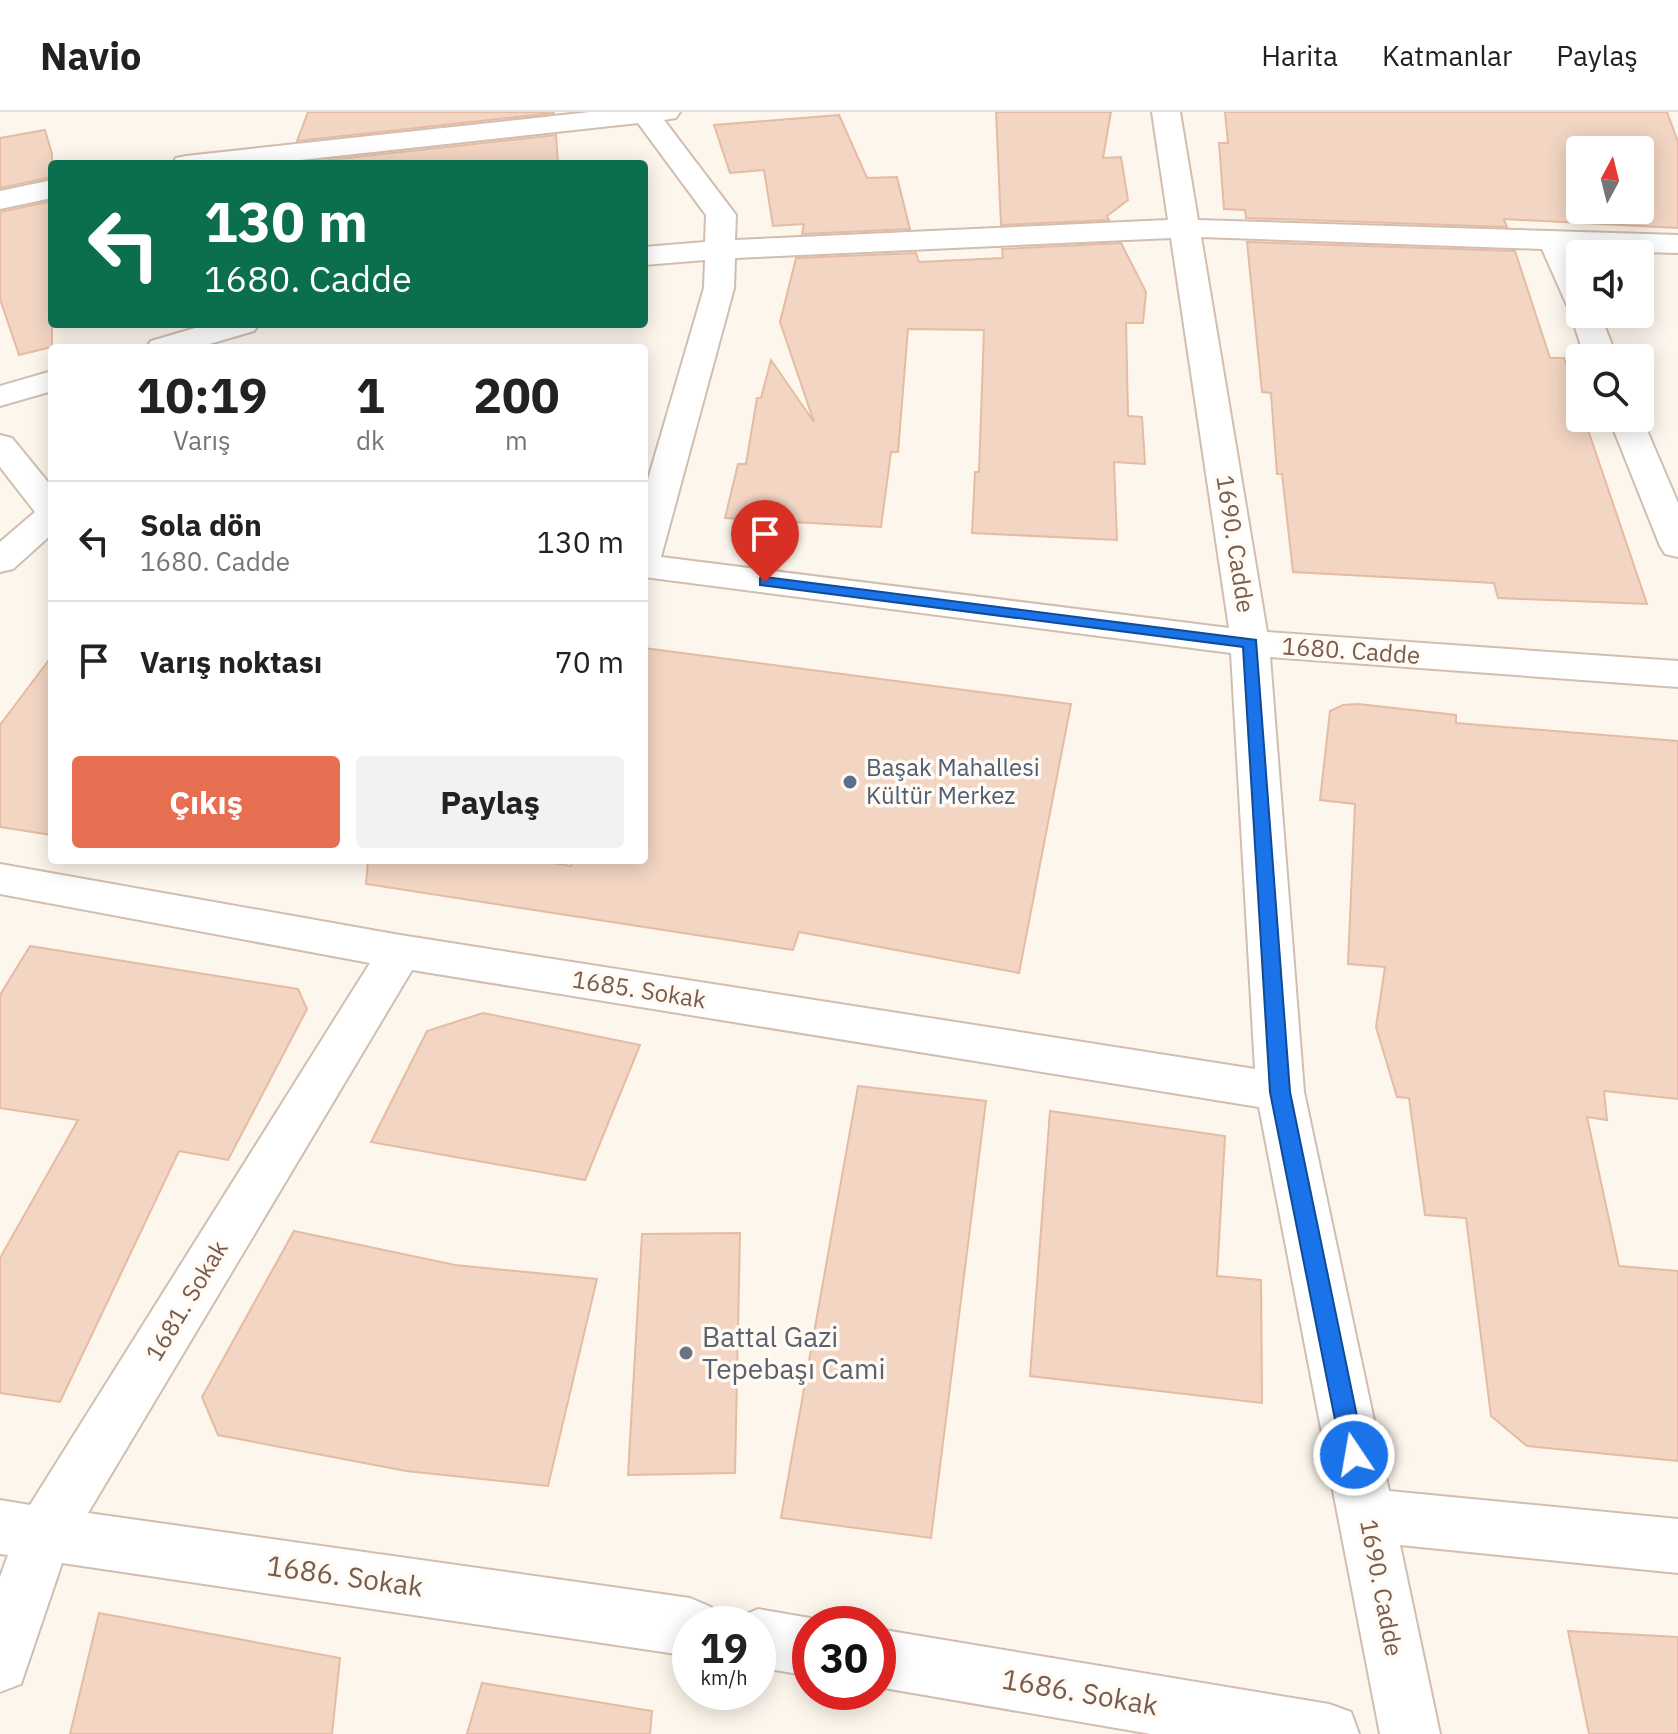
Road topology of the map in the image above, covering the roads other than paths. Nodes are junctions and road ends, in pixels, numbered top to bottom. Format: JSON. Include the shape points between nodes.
{"nodes":[{"id":1,"x":1166,"y":112,"type":"edge"},
{"id":2,"x":652,"y":113,"type":"edge"},
{"id":3,"x":223,"y":160,"type":"edge"},
{"id":4,"x":48,"y":190,"type":"edge"},
{"id":5,"x":0,"y":200,"type":"edge"},
{"id":6,"x":1185,"y":228,"type":"junction"},
{"id":7,"x":1554,"y":240,"type":"junction"},
{"id":8,"x":1678,"y":244,"type":"edge"},
{"id":9,"x":720,"y":250,"type":"junction"},
{"id":10,"x":648,"y":256,"type":"edge"},
{"id":11,"x":1566,"y":270,"type":"edge"},
{"id":12,"x":230,"y":328,"type":"edge"},
{"id":13,"x":176,"y":344,"type":"edge"},
{"id":14,"x":48,"y":382,"type":"edge"},
{"id":15,"x":0,"y":396,"type":"edge"},
{"id":16,"x":1632,"y":432,"type":"edge"},
{"id":17,"x":0,"y":445,"type":"edge"},
{"id":18,"x":48,"y":507,"type":"edge"},
{"id":19,"x":48,"y":516,"type":"edge"},
{"id":20,"x":648,"y":541,"type":"edge"},
{"id":21,"x":1678,"y":546,"type":"edge"},
{"id":22,"x":0,"y":561,"type":"edge"},
{"id":23,"x":648,"y":567,"type":"edge"},
{"id":24,"x":1250,"y":643,"type":"junction"},
{"id":25,"x":1678,"y":674,"type":"edge"},
{"id":26,"x":0,"y":879,"type":"edge"},
{"id":27,"x":400,"y":952,"type":"junction"},
{"id":28,"x":1280,"y":1092,"type":"junction"},
{"id":29,"x":1366,"y":1515,"type":"junction"},
{"id":30,"x":22,"y":1531,"type":"edge"},
{"id":31,"x":1678,"y":1546,"type":"edge"},
{"id":32,"x":672,"y":1624,"type":"edge"},
{"id":33,"x":896,"y":1661,"type":"edge"},
{"id":34,"x":0,"y":1663,"type":"edge"},
{"id":35,"x":1329,"y":1734,"type":"edge"},
{"id":36,"x":1410,"y":1734,"type":"edge"}],
"edges":[{"from":1,"to":6,"type":"street","name":"1690. Cadde"},
{"from":2,"to":3,"type":"street"},
{"from":2,"to":9,"type":"street","via":[[721,215]]},
{"from":4,"to":5,"type":"street"},
{"from":6,"to":7,"type":"street"},
{"from":6,"to":9,"type":"street"},
{"from":6,"to":24,"type":"street","name":"1690. Cadde"},
{"from":7,"to":8,"type":"street"},
{"from":7,"to":11,"type":"street"},
{"from":9,"to":10,"type":"street"},
{"from":9,"to":20,"type":"street","via":[[719,288]]},
{"from":12,"to":13,"type":"street"},
{"from":14,"to":15,"type":"street"},
{"from":16,"to":21,"type":"street"},
{"from":17,"to":18,"type":"street"},
{"from":19,"to":22,"type":"street"},
{"from":23,"to":24,"type":"street","name":"1680. Cadde"},
{"from":24,"to":25,"type":"street","name":"1680. Cadde"},
{"from":24,"to":28,"type":"street","name":"1690. Cadde"},
{"from":26,"to":27,"type":"street","name":"1685. Sokak"},
{"from":27,"to":28,"type":"street","name":"1685. Sokak"},
{"from":27,"to":30,"type":"street","name":"1681. Sokak"},
{"from":28,"to":29,"type":"street","name":"1690. Cadde"},
{"from":29,"to":31,"type":"street"},
{"from":29,"to":36,"type":"street","name":"1690. Cadde"},
{"from":30,"to":32,"type":"street","name":"1686. Sokak"},
{"from":30,"to":34,"type":"street","name":"1681. Sokak"},
{"from":33,"to":35,"type":"street","name":"1686. Sokak"}]}
